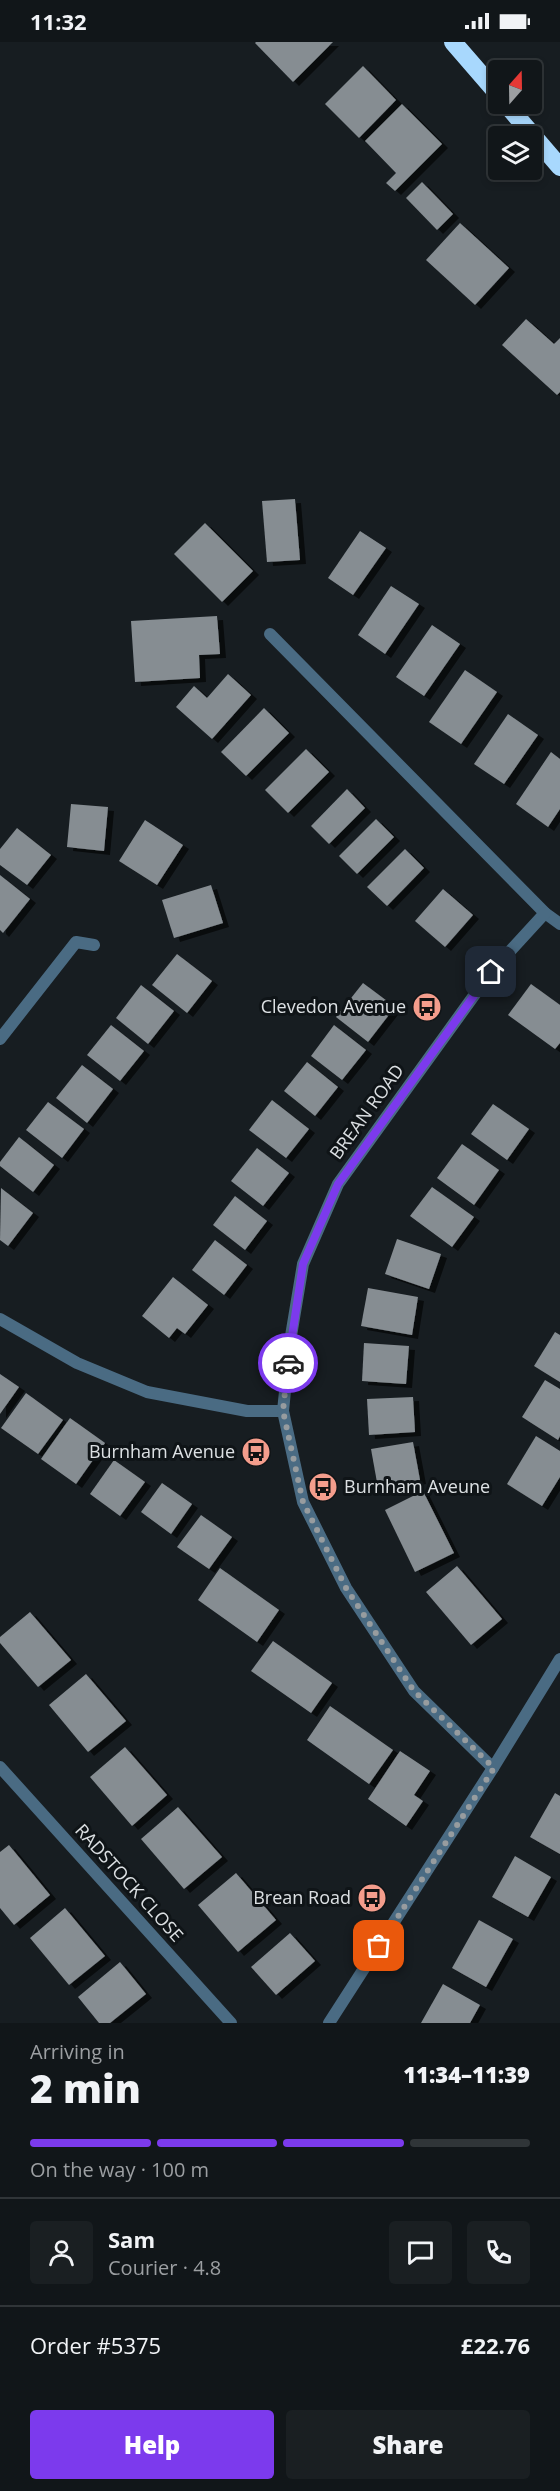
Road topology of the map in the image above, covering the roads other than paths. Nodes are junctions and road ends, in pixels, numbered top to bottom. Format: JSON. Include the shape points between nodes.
{"nodes":[{"id":1,"x":453,"y":42,"type":"edge"},
{"id":2,"x":488,"y":82,"type":"edge"},
{"id":3,"x":515,"y":114,"type":"edge"},
{"id":4,"x":560,"y":167,"type":"edge"},
{"id":5,"x":270,"y":634,"type":"dead end"},
{"id":6,"x":544,"y":913,"type":"junction"},
{"id":7,"x":560,"y":924,"type":"edge"},
{"id":8,"x":94,"y":945,"type":"dead end"},
{"id":9,"x":0,"y":1039,"type":"edge"},
{"id":10,"x":0,"y":1319,"type":"edge"},
{"id":11,"x":283,"y":1411,"type":"junction"},
{"id":12,"x":560,"y":1659,"type":"edge"},
{"id":13,"x":0,"y":1767,"type":"edge"},
{"id":14,"x":494,"y":1768,"type":"junction"},
{"id":15,"x":231,"y":2023,"type":"edge"},
{"id":16,"x":329,"y":2023,"type":"edge"}],
"edges":[{"from":1,"to":2,"type":"highway"},
{"from":3,"to":4,"type":"highway"},
{"from":5,"to":6,"type":"street"},
{"from":6,"to":7,"type":"street"},
{"from":6,"to":11,"type":"street","name":"BREAN ROAD","via":[[491,972],[338,1184],[303,1264]]},
{"from":8,"to":9,"type":"street","via":[[76,942]]},
{"from":10,"to":11,"type":"street","via":[[77,1363],[147,1392],[247,1411]]},
{"from":11,"to":14,"type":"street","name":"BREAN ROAD","via":[[303,1502],[346,1588],[414,1691]]},
{"from":12,"to":14,"type":"street"},
{"from":13,"to":15,"type":"street","name":"RADSTOCK CLOSE"},
{"from":14,"to":16,"type":"street"}]}
